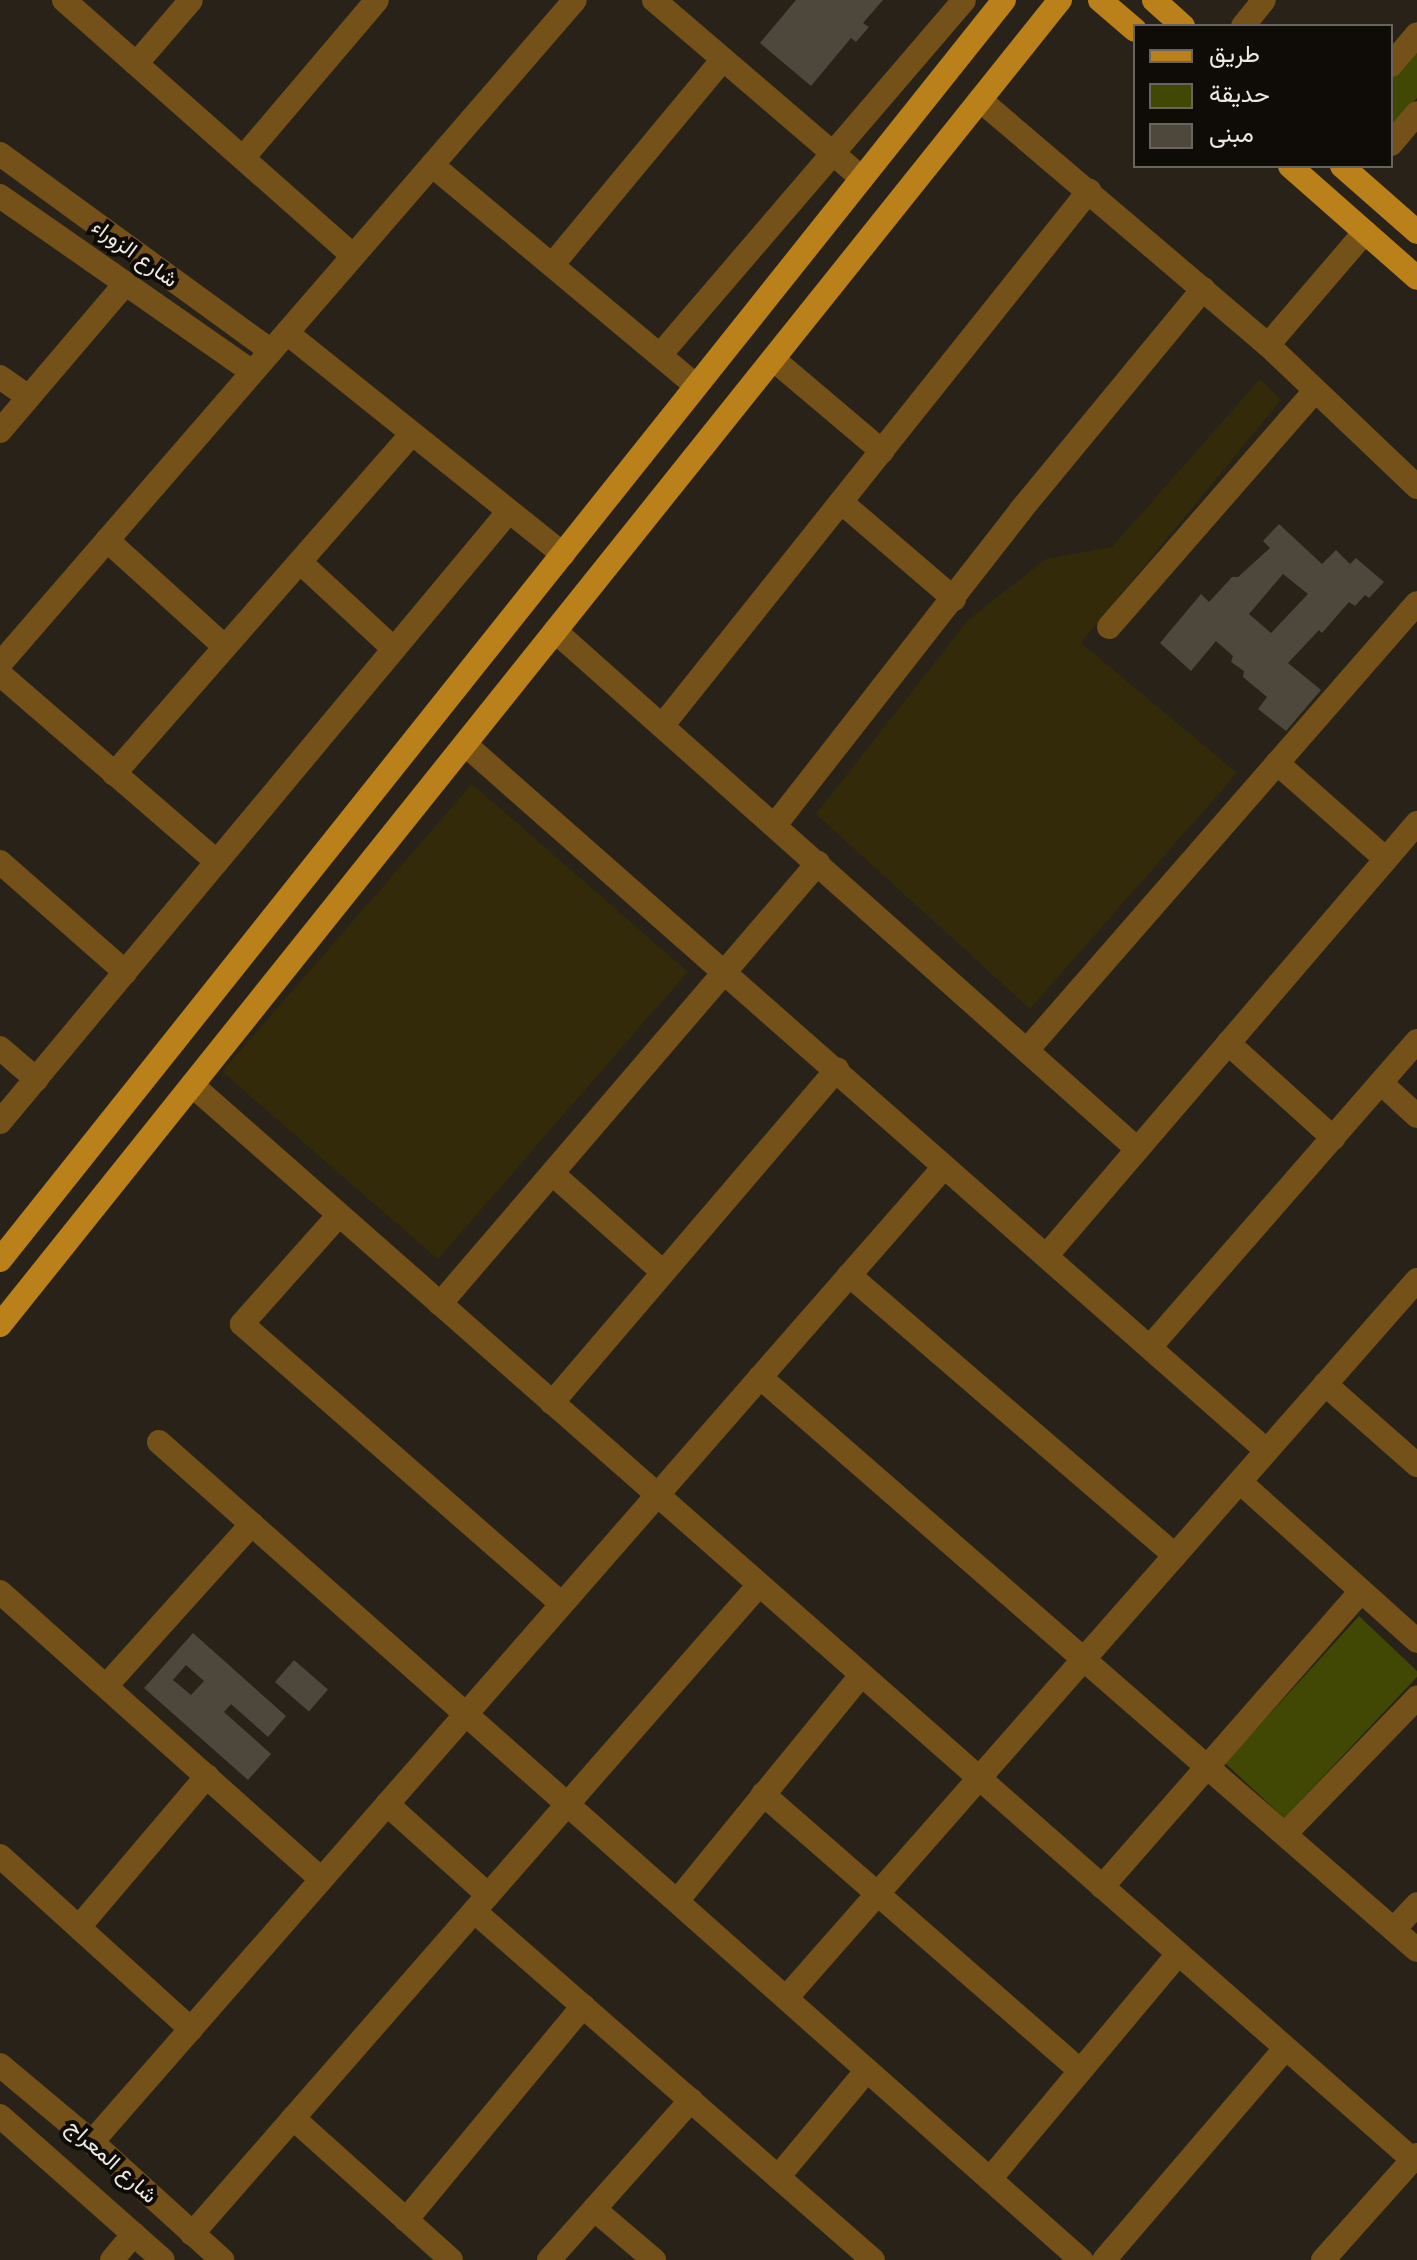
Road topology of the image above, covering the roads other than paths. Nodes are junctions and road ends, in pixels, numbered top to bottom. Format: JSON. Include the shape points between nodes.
{"nodes":[{"id":1,"x":64,"y":0,"type":"edge"},
{"id":2,"x":191,"y":0,"type":"edge"},
{"id":3,"x":377,"y":0,"type":"edge"},
{"id":4,"x":654,"y":0,"type":"edge"},
{"id":5,"x":964,"y":0,"type":"edge"},
{"id":6,"x":1004,"y":0,"type":"edge"},
{"id":7,"x":1060,"y":0,"type":"edge"},
{"id":8,"x":1100,"y":0,"type":"edge"},
{"id":9,"x":1154,"y":0,"type":"edge"},
{"id":10,"x":1264,"y":0,"type":"edge"},
{"id":11,"x":571,"y":1,"type":"edge"},
{"id":12,"x":1181,"y":24,"type":"edge"},
{"id":13,"x":1245,"y":24,"type":"edge"},
{"id":14,"x":1133,"y":28,"type":"edge"},
{"id":15,"x":1417,"y":34,"type":"edge"},
{"id":16,"x":723,"y":59,"type":"junction"},
{"id":17,"x":1393,"y":63,"type":"edge"},
{"id":18,"x":136,"y":64,"type":"junction"},
{"id":19,"x":980,"y":100,"type":"junction"},
{"id":20,"x":1417,"y":113,"type":"edge"},
{"id":21,"x":1393,"y":142,"type":"edge"},
{"id":22,"x":832,"y":153,"type":"junction"},
{"id":23,"x":0,"y":154,"type":"edge"},
{"id":24,"x":243,"y":158,"type":"junction"},
{"id":25,"x":432,"y":165,"type":"junction"},
{"id":26,"x":1292,"y":168,"type":"edge"},
{"id":27,"x":1358,"y":171,"type":"edge"},
{"id":28,"x":862,"y":178,"type":"junction"},
{"id":29,"x":1089,"y":191,"type":"junction"},
{"id":30,"x":0,"y":196,"type":"edge"},
{"id":31,"x":1365,"y":232,"type":"junction"},
{"id":32,"x":1417,"y":232,"type":"edge"},
{"id":33,"x":353,"y":256,"type":"junction"},
{"id":34,"x":553,"y":264,"type":"junction"},
{"id":35,"x":1417,"y":278,"type":"edge"},
{"id":36,"x":125,"y":284,"type":"junction"},
{"id":37,"x":1203,"y":289,"type":"junction"},
{"id":38,"x":279,"y":342,"type":"junction"},
{"id":39,"x":1268,"y":345,"type":"junction"},
{"id":40,"x":660,"y":355,"type":"junction"},
{"id":41,"x":773,"y":359,"type":"junction"},
{"id":42,"x":252,"y":372,"type":"junction"},
{"id":43,"x":0,"y":377,"type":"edge"},
{"id":44,"x":696,"y":386,"type":"junction"},
{"id":45,"x":1315,"y":391,"type":"junction"},
{"id":46,"x":29,"y":397,"type":"junction"},
{"id":47,"x":0,"y":431,"type":"edge"},
{"id":48,"x":412,"y":434,"type":"junction"},
{"id":49,"x":882,"y":451,"type":"junction"},
{"id":50,"x":1417,"y":487,"type":"edge"},
{"id":51,"x":841,"y":502,"type":"junction"},
{"id":52,"x":509,"y":511,"type":"junction"},
{"id":53,"x":107,"y":540,"type":"junction"},
{"id":54,"x":563,"y":554,"type":"junction"},
{"id":55,"x":300,"y":562,"type":"junction"},
{"id":56,"x":954,"y":599,"type":"junction"},
{"id":57,"x":1417,"y":603,"type":"edge"},
{"id":58,"x":1109,"y":627,"type":"dead end"},
{"id":59,"x":555,"y":631,"type":"junction"},
{"id":60,"x":225,"y":647,"type":"junction"},
{"id":61,"x":394,"y":649,"type":"junction"},
{"id":62,"x":0,"y":664,"type":"edge"},
{"id":63,"x":0,"y":674,"type":"edge"},
{"id":64,"x":662,"y":726,"type":"junction"},
{"id":65,"x":467,"y":746,"type":"junction"},
{"id":66,"x":1277,"y":763,"type":"junction"},
{"id":67,"x":114,"y":774,"type":"junction"},
{"id":68,"x":1417,"y":823,"type":"edge"},
{"id":69,"x":775,"y":825,"type":"junction"},
{"id":70,"x":1386,"y":859,"type":"junction"},
{"id":71,"x":0,"y":862,"type":"edge"},
{"id":72,"x":217,"y":862,"type":"junction"},
{"id":73,"x":818,"y":863,"type":"junction"},
{"id":74,"x":238,"y":961,"type":"junction"},
{"id":75,"x":725,"y":971,"type":"junction"},
{"id":76,"x":125,"y":972,"type":"junction"},
{"id":77,"x":270,"y":988,"type":"junction"},
{"id":78,"x":1417,"y":1041,"type":"edge"},
{"id":79,"x":1228,"y":1043,"type":"junction"},
{"id":80,"x":0,"y":1048,"type":"edge"},
{"id":81,"x":1027,"y":1050,"type":"junction"},
{"id":82,"x":837,"y":1069,"type":"junction"},
{"id":83,"x":36,"y":1079,"type":"junction"},
{"id":84,"x":1381,"y":1083,"type":"junction"},
{"id":85,"x":192,"y":1085,"type":"junction"},
{"id":86,"x":1417,"y":1116,"type":"edge"},
{"id":87,"x":0,"y":1122,"type":"edge"},
{"id":88,"x":1333,"y":1138,"type":"junction"},
{"id":89,"x":1136,"y":1148,"type":"junction"},
{"id":90,"x":944,"y":1167,"type":"junction"},
{"id":91,"x":554,"y":1175,"type":"junction"},
{"id":92,"x":339,"y":1215,"type":"junction"},
{"id":93,"x":1047,"y":1255,"type":"junction"},
{"id":94,"x":0,"y":1260,"type":"edge"},
{"id":95,"x":663,"y":1272,"type":"junction"},
{"id":96,"x":849,"y":1275,"type":"junction"},
{"id":97,"x":1417,"y":1280,"type":"edge"},
{"id":98,"x":440,"y":1304,"type":"junction"},
{"id":99,"x":0,"y":1325,"type":"edge"},
{"id":100,"x":1150,"y":1347,"type":"junction"},
{"id":101,"x":760,"y":1377,"type":"junction"},
{"id":102,"x":1325,"y":1384,"type":"junction"},
{"id":103,"x":552,"y":1403,"type":"junction"},
{"id":104,"x":159,"y":1442,"type":"dead end"},
{"id":105,"x":1267,"y":1451,"type":"junction"},
{"id":106,"x":1417,"y":1465,"type":"edge"},
{"id":107,"x":1240,"y":1482,"type":"junction"},
{"id":108,"x":657,"y":1495,"type":"junction"},
{"id":109,"x":252,"y":1524,"type":"junction"},
{"id":110,"x":1175,"y":1555,"type":"junction"},
{"id":111,"x":759,"y":1585,"type":"junction"},
{"id":112,"x":1361,"y":1591,"type":"junction"},
{"id":113,"x":0,"y":1592,"type":"edge"},
{"id":114,"x":562,"y":1604,"type":"junction"},
{"id":115,"x":1417,"y":1641,"type":"edge"},
{"id":116,"x":1084,"y":1659,"type":"junction"},
{"id":117,"x":861,"y":1675,"type":"junction"},
{"id":118,"x":106,"y":1686,"type":"junction"},
{"id":119,"x":1417,"y":1698,"type":"edge"},
{"id":120,"x":466,"y":1714,"type":"junction"},
{"id":121,"x":1206,"y":1764,"type":"junction"},
{"id":122,"x":207,"y":1776,"type":"junction"},
{"id":123,"x":979,"y":1778,"type":"junction"},
{"id":124,"x":763,"y":1794,"type":"junction"},
{"id":125,"x":387,"y":1804,"type":"junction"},
{"id":126,"x":568,"y":1804,"type":"junction"},
{"id":127,"x":1285,"y":1834,"type":"junction"},
{"id":128,"x":0,"y":1856,"type":"edge"},
{"id":129,"x":321,"y":1879,"type":"junction"},
{"id":130,"x":1102,"y":1887,"type":"junction"},
{"id":131,"x":877,"y":1894,"type":"junction"},
{"id":132,"x":677,"y":1901,"type":"junction"},
{"id":133,"x":481,"y":1903,"type":"junction"},
{"id":134,"x":1417,"y":1904,"type":"edge"},
{"id":135,"x":79,"y":1927,"type":"junction"},
{"id":136,"x":1394,"y":1929,"type":"junction"},
{"id":137,"x":1417,"y":1950,"type":"edge"},
{"id":138,"x":1178,"y":1954,"type":"junction"},
{"id":139,"x":786,"y":1998,"type":"junction"},
{"id":140,"x":583,"y":2006,"type":"junction"},
{"id":141,"x":191,"y":2029,"type":"junction"},
{"id":142,"x":1285,"y":2049,"type":"junction"},
{"id":143,"x":0,"y":2065,"type":"edge"},
{"id":144,"x":867,"y":2070,"type":"junction"},
{"id":145,"x":1080,"y":2071,"type":"junction"},
{"id":146,"x":691,"y":2100,"type":"junction"},
{"id":147,"x":293,"y":2118,"type":"junction"},
{"id":148,"x":8,"y":2123,"type":"edge"},
{"id":149,"x":92,"y":2142,"type":"junction"},
{"id":150,"x":0,"y":2149,"type":"edge"},
{"id":151,"x":1412,"y":2170,"type":"edge"},
{"id":152,"x":778,"y":2177,"type":"junction"},
{"id":153,"x":990,"y":2179,"type":"junction"},
{"id":154,"x":594,"y":2209,"type":"junction"},
{"id":155,"x":406,"y":2220,"type":"junction"},
{"id":156,"x":134,"y":2234,"type":"junction"},
{"id":157,"x":192,"y":2234,"type":"junction"},
{"id":158,"x":112,"y":2260,"type":"edge"},
{"id":159,"x":163,"y":2260,"type":"edge"},
{"id":160,"x":222,"y":2260,"type":"edge"},
{"id":161,"x":451,"y":2260,"type":"edge"},
{"id":162,"x":549,"y":2260,"type":"edge"},
{"id":163,"x":654,"y":2260,"type":"edge"},
{"id":164,"x":873,"y":2260,"type":"edge"},
{"id":165,"x":1081,"y":2260,"type":"edge"},
{"id":166,"x":1104,"y":2260,"type":"edge"},
{"id":167,"x":1323,"y":2260,"type":"edge"}],
"edges":[{"from":1,"to":18,"type":"street"},
{"from":2,"to":18,"type":"street"},
{"from":3,"to":24,"type":"street"},
{"from":4,"to":16,"type":"street"},
{"from":5,"to":22,"type":"street"},
{"from":6,"to":28,"type":"main road"},
{"from":7,"to":19,"type":"main road"},
{"from":8,"to":14,"type":"main road"},
{"from":9,"to":12,"type":"main road"},
{"from":10,"to":13,"type":"street"},
{"from":11,"to":25,"type":"street"},
{"from":15,"to":17,"type":"street"},
{"from":16,"to":22,"type":"street"},
{"from":16,"to":34,"type":"street"},
{"from":18,"to":24,"type":"street"},
{"from":19,"to":29,"type":"street"},
{"from":19,"to":41,"type":"main road"},
{"from":20,"to":21,"type":"street"},
{"from":22,"to":28,"type":"street"},
{"from":22,"to":40,"type":"street"},
{"from":23,"to":38,"type":"street","name":"شارع الزوراء"},
{"from":24,"to":33,"type":"street"},
{"from":25,"to":33,"type":"street"},
{"from":25,"to":34,"type":"street"},
{"from":26,"to":31,"type":"main road"},
{"from":27,"to":32,"type":"main road"},
{"from":28,"to":44,"type":"main road"},
{"from":29,"to":37,"type":"street"},
{"from":29,"to":49,"type":"street"},
{"from":30,"to":36,"type":"street","name":"شارع الزوراء"},
{"from":31,"to":35,"type":"main road"},
{"from":31,"to":39,"type":"street"},
{"from":33,"to":38,"type":"street"},
{"from":34,"to":40,"type":"street"},
{"from":36,"to":42,"type":"street","name":"شارع الزوراء"},
{"from":36,"to":46,"type":"street"},
{"from":37,"to":39,"type":"street"},
{"from":37,"to":56,"type":"street"},
{"from":38,"to":42,"type":"street"},
{"from":38,"to":48,"type":"street","name":"شارع الزوراء"},
{"from":39,"to":45,"type":"street"},
{"from":40,"to":44,"type":"street"},
{"from":41,"to":49,"type":"street"},
{"from":41,"to":59,"type":"main road"},
{"from":42,"to":53,"type":"street"},
{"from":43,"to":46,"type":"street"},
{"from":44,"to":54,"type":"main road"},
{"from":45,"to":50,"type":"street"},
{"from":45,"to":58,"type":"street"},
{"from":46,"to":47,"type":"street"},
{"from":48,"to":52,"type":"street","name":"شارع الزوراء"},
{"from":48,"to":55,"type":"street"},
{"from":49,"to":51,"type":"street"},
{"from":51,"to":56,"type":"street"},
{"from":51,"to":64,"type":"street"},
{"from":52,"to":54,"type":"street","name":"شارع الزوراء"},
{"from":52,"to":61,"type":"street"},
{"from":53,"to":60,"type":"street"},
{"from":53,"to":62,"type":"street"},
{"from":54,"to":74,"type":"main road"},
{"from":55,"to":60,"type":"street"},
{"from":55,"to":61,"type":"street"},
{"from":56,"to":69,"type":"street"},
{"from":57,"to":66,"type":"street"},
{"from":59,"to":64,"type":"street"},
{"from":59,"to":65,"type":"main road"},
{"from":60,"to":67,"type":"street"},
{"from":61,"to":72,"type":"street"},
{"from":63,"to":67,"type":"street"},
{"from":64,"to":69,"type":"street"},
{"from":65,"to":75,"type":"street"},
{"from":65,"to":77,"type":"main road"},
{"from":66,"to":70,"type":"street"},
{"from":66,"to":81,"type":"street"},
{"from":67,"to":72,"type":"street"},
{"from":68,"to":70,"type":"street"},
{"from":69,"to":73,"type":"street"},
{"from":70,"to":79,"type":"street"},
{"from":71,"to":76,"type":"street"},
{"from":72,"to":76,"type":"street"},
{"from":73,"to":75,"type":"street"},
{"from":73,"to":81,"type":"street"},
{"from":74,"to":77,"type":"main road"},
{"from":74,"to":94,"type":"main road"},
{"from":75,"to":82,"type":"street"},
{"from":75,"to":91,"type":"street"},
{"from":76,"to":83,"type":"street"},
{"from":77,"to":85,"type":"main road"},
{"from":78,"to":84,"type":"street"},
{"from":79,"to":88,"type":"street"},
{"from":79,"to":89,"type":"street"},
{"from":80,"to":83,"type":"street"},
{"from":81,"to":89,"type":"street"},
{"from":82,"to":90,"type":"street"},
{"from":82,"to":95,"type":"street"},
{"from":83,"to":87,"type":"street"},
{"from":84,"to":86,"type":"street"},
{"from":84,"to":88,"type":"street"},
{"from":85,"to":92,"type":"street"},
{"from":85,"to":99,"type":"main road"},
{"from":88,"to":100,"type":"street"},
{"from":89,"to":93,"type":"street"},
{"from":90,"to":93,"type":"street"},
{"from":90,"to":96,"type":"street"},
{"from":91,"to":95,"type":"street"},
{"from":91,"to":98,"type":"street"},
{"from":92,"to":98,"type":"street"},
{"from":92,"to":114,"type":"street","via":[[242,1324]]},
{"from":93,"to":100,"type":"street"},
{"from":95,"to":103,"type":"street"},
{"from":96,"to":101,"type":"street"},
{"from":96,"to":110,"type":"street"},
{"from":97,"to":102,"type":"street"},
{"from":98,"to":103,"type":"street"},
{"from":100,"to":105,"type":"street"},
{"from":101,"to":108,"type":"street"},
{"from":101,"to":116,"type":"street"},
{"from":102,"to":105,"type":"street"},
{"from":102,"to":106,"type":"street"},
{"from":103,"to":108,"type":"street"},
{"from":104,"to":109,"type":"street"},
{"from":105,"to":107,"type":"street"},
{"from":107,"to":110,"type":"street"},
{"from":107,"to":112,"type":"street"},
{"from":108,"to":111,"type":"street"},
{"from":108,"to":114,"type":"street"},
{"from":109,"to":118,"type":"street"},
{"from":109,"to":120,"type":"street"},
{"from":110,"to":116,"type":"street"},
{"from":111,"to":117,"type":"street"},
{"from":111,"to":126,"type":"street"},
{"from":112,"to":115,"type":"street"},
{"from":112,"to":121,"type":"street"},
{"from":113,"to":118,"type":"street"},
{"from":114,"to":120,"type":"street"},
{"from":116,"to":121,"type":"street"},
{"from":116,"to":123,"type":"street"},
{"from":117,"to":123,"type":"street"},
{"from":117,"to":124,"type":"street"},
{"from":118,"to":122,"type":"street"},
{"from":119,"to":127,"type":"street"},
{"from":120,"to":125,"type":"street"},
{"from":120,"to":126,"type":"street"},
{"from":121,"to":127,"type":"street"},
{"from":121,"to":130,"type":"street"},
{"from":122,"to":129,"type":"street"},
{"from":122,"to":135,"type":"street"},
{"from":123,"to":130,"type":"street"},
{"from":123,"to":131,"type":"street"},
{"from":124,"to":131,"type":"street"},
{"from":124,"to":132,"type":"street"},
{"from":125,"to":129,"type":"street"},
{"from":125,"to":133,"type":"street"},
{"from":126,"to":132,"type":"street"},
{"from":126,"to":133,"type":"street"},
{"from":127,"to":136,"type":"street"},
{"from":128,"to":135,"type":"street"},
{"from":129,"to":141,"type":"street"},
{"from":130,"to":138,"type":"street"},
{"from":131,"to":139,"type":"street"},
{"from":131,"to":145,"type":"street"},
{"from":132,"to":139,"type":"street"},
{"from":133,"to":140,"type":"street"},
{"from":133,"to":147,"type":"street"},
{"from":134,"to":136,"type":"street"},
{"from":135,"to":141,"type":"street"},
{"from":136,"to":137,"type":"street"},
{"from":138,"to":142,"type":"street"},
{"from":138,"to":145,"type":"street"},
{"from":139,"to":144,"type":"street"},
{"from":140,"to":146,"type":"street"},
{"from":140,"to":155,"type":"street"},
{"from":141,"to":149,"type":"street"},
{"from":142,"to":151,"type":"street"},
{"from":142,"to":166,"type":"street"},
{"from":143,"to":149,"type":"street","name":"شارع المعراج"},
{"from":144,"to":152,"type":"street"},
{"from":144,"to":153,"type":"street"},
{"from":145,"to":153,"type":"street"},
{"from":146,"to":152,"type":"street"},
{"from":146,"to":154,"type":"street"},
{"from":147,"to":155,"type":"street"},
{"from":147,"to":157,"type":"street"},
{"from":148,"to":150,"type":"street"},
{"from":148,"to":156,"type":"street"},
{"from":149,"to":157,"type":"street","name":"شارع المعراج"},
{"from":151,"to":167,"type":"street"},
{"from":152,"to":164,"type":"street"},
{"from":153,"to":165,"type":"street"},
{"from":154,"to":162,"type":"street"},
{"from":154,"to":163,"type":"street"},
{"from":155,"to":161,"type":"street"},
{"from":156,"to":158,"type":"street"},
{"from":156,"to":159,"type":"street"},
{"from":157,"to":160,"type":"street","name":"شارع المعراج"}]}
